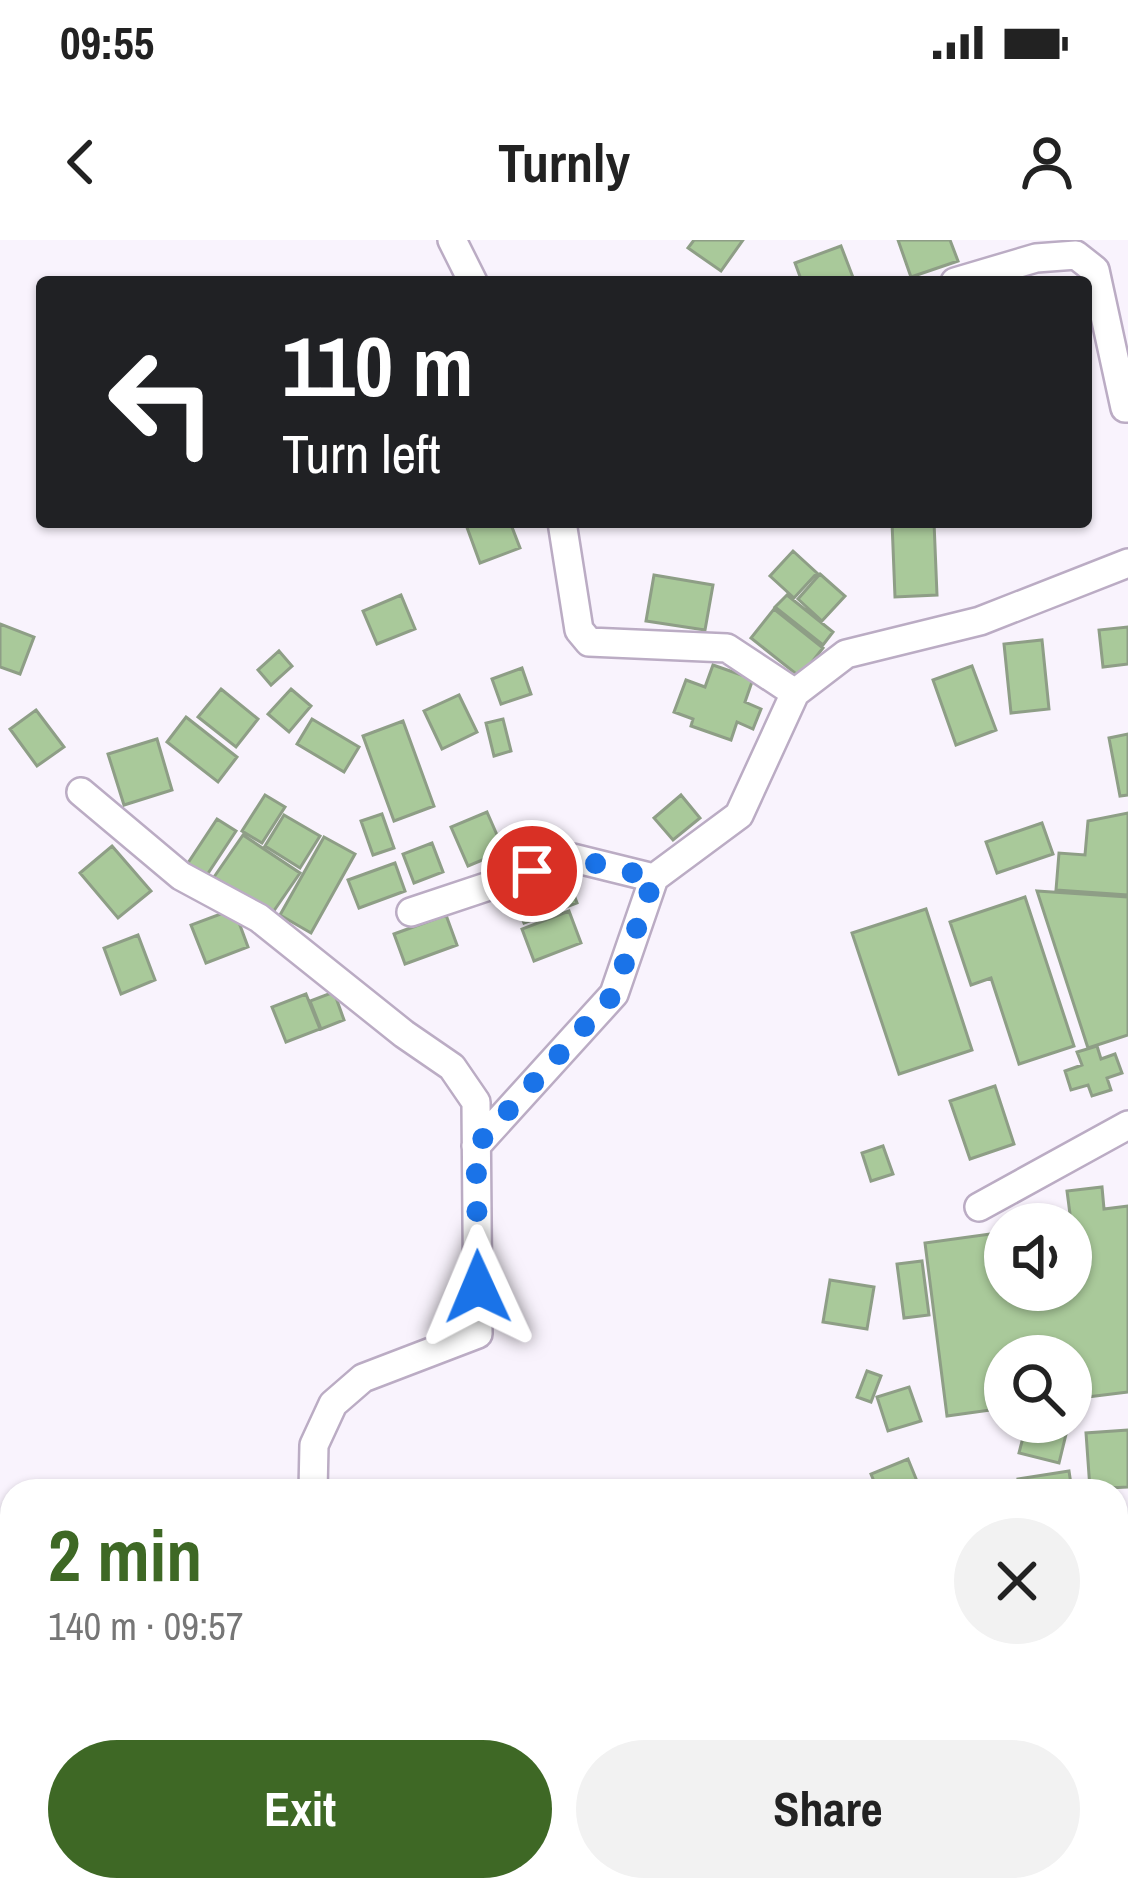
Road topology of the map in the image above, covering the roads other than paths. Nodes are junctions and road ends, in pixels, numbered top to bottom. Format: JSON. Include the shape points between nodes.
{"nodes":[{"id":1,"x":452,"y":240,"type":"edge"},
{"id":2,"x":1034,"y":249,"type":"edge"},
{"id":3,"x":470,"y":276,"type":"edge"},
{"id":4,"x":969,"y":276,"type":"edge"},
{"id":5,"x":1128,"y":408,"type":"edge"},
{"id":6,"x":563,"y":528,"type":"edge"},
{"id":7,"x":1128,"y":563,"type":"edge"},
{"id":8,"x":796,"y":693,"type":"junction"},
{"id":9,"x":81,"y":792,"type":"dead end"},
{"id":10,"x":654,"y":878,"type":"junction"},
{"id":11,"x":411,"y":912,"type":"dead end"},
{"id":12,"x":1128,"y":1125,"type":"edge"},
{"id":13,"x":476,"y":1146,"type":"junction"},
{"id":14,"x":979,"y":1207,"type":"dead end"},
{"id":15,"x":314,"y":1479,"type":"edge"}],
"edges":[{"from":1,"to":3,"type":"street"},
{"from":2,"to":4,"type":"street"},
{"from":2,"to":5,"type":"street","via":[[1076,255],[1095,270]]},
{"from":6,"to":8,"type":"street","via":[[579,630],[589,642],[727,648]]},
{"from":7,"to":8,"type":"street","via":[[980,621],[846,654]]},
{"from":8,"to":10,"type":"street","via":[[740,815]]},
{"from":9,"to":13,"type":"street","via":[[181,876],[259,918],[452,1066],[476,1102]]},
{"from":10,"to":11,"type":"street","via":[[573,858]]},
{"from":10,"to":13,"type":"street","via":[[614,994]]},
{"from":12,"to":14,"type":"street"},
{"from":13,"to":15,"type":"street","via":[[478,1334],[363,1378],[333,1404],[314,1445]]}]}
